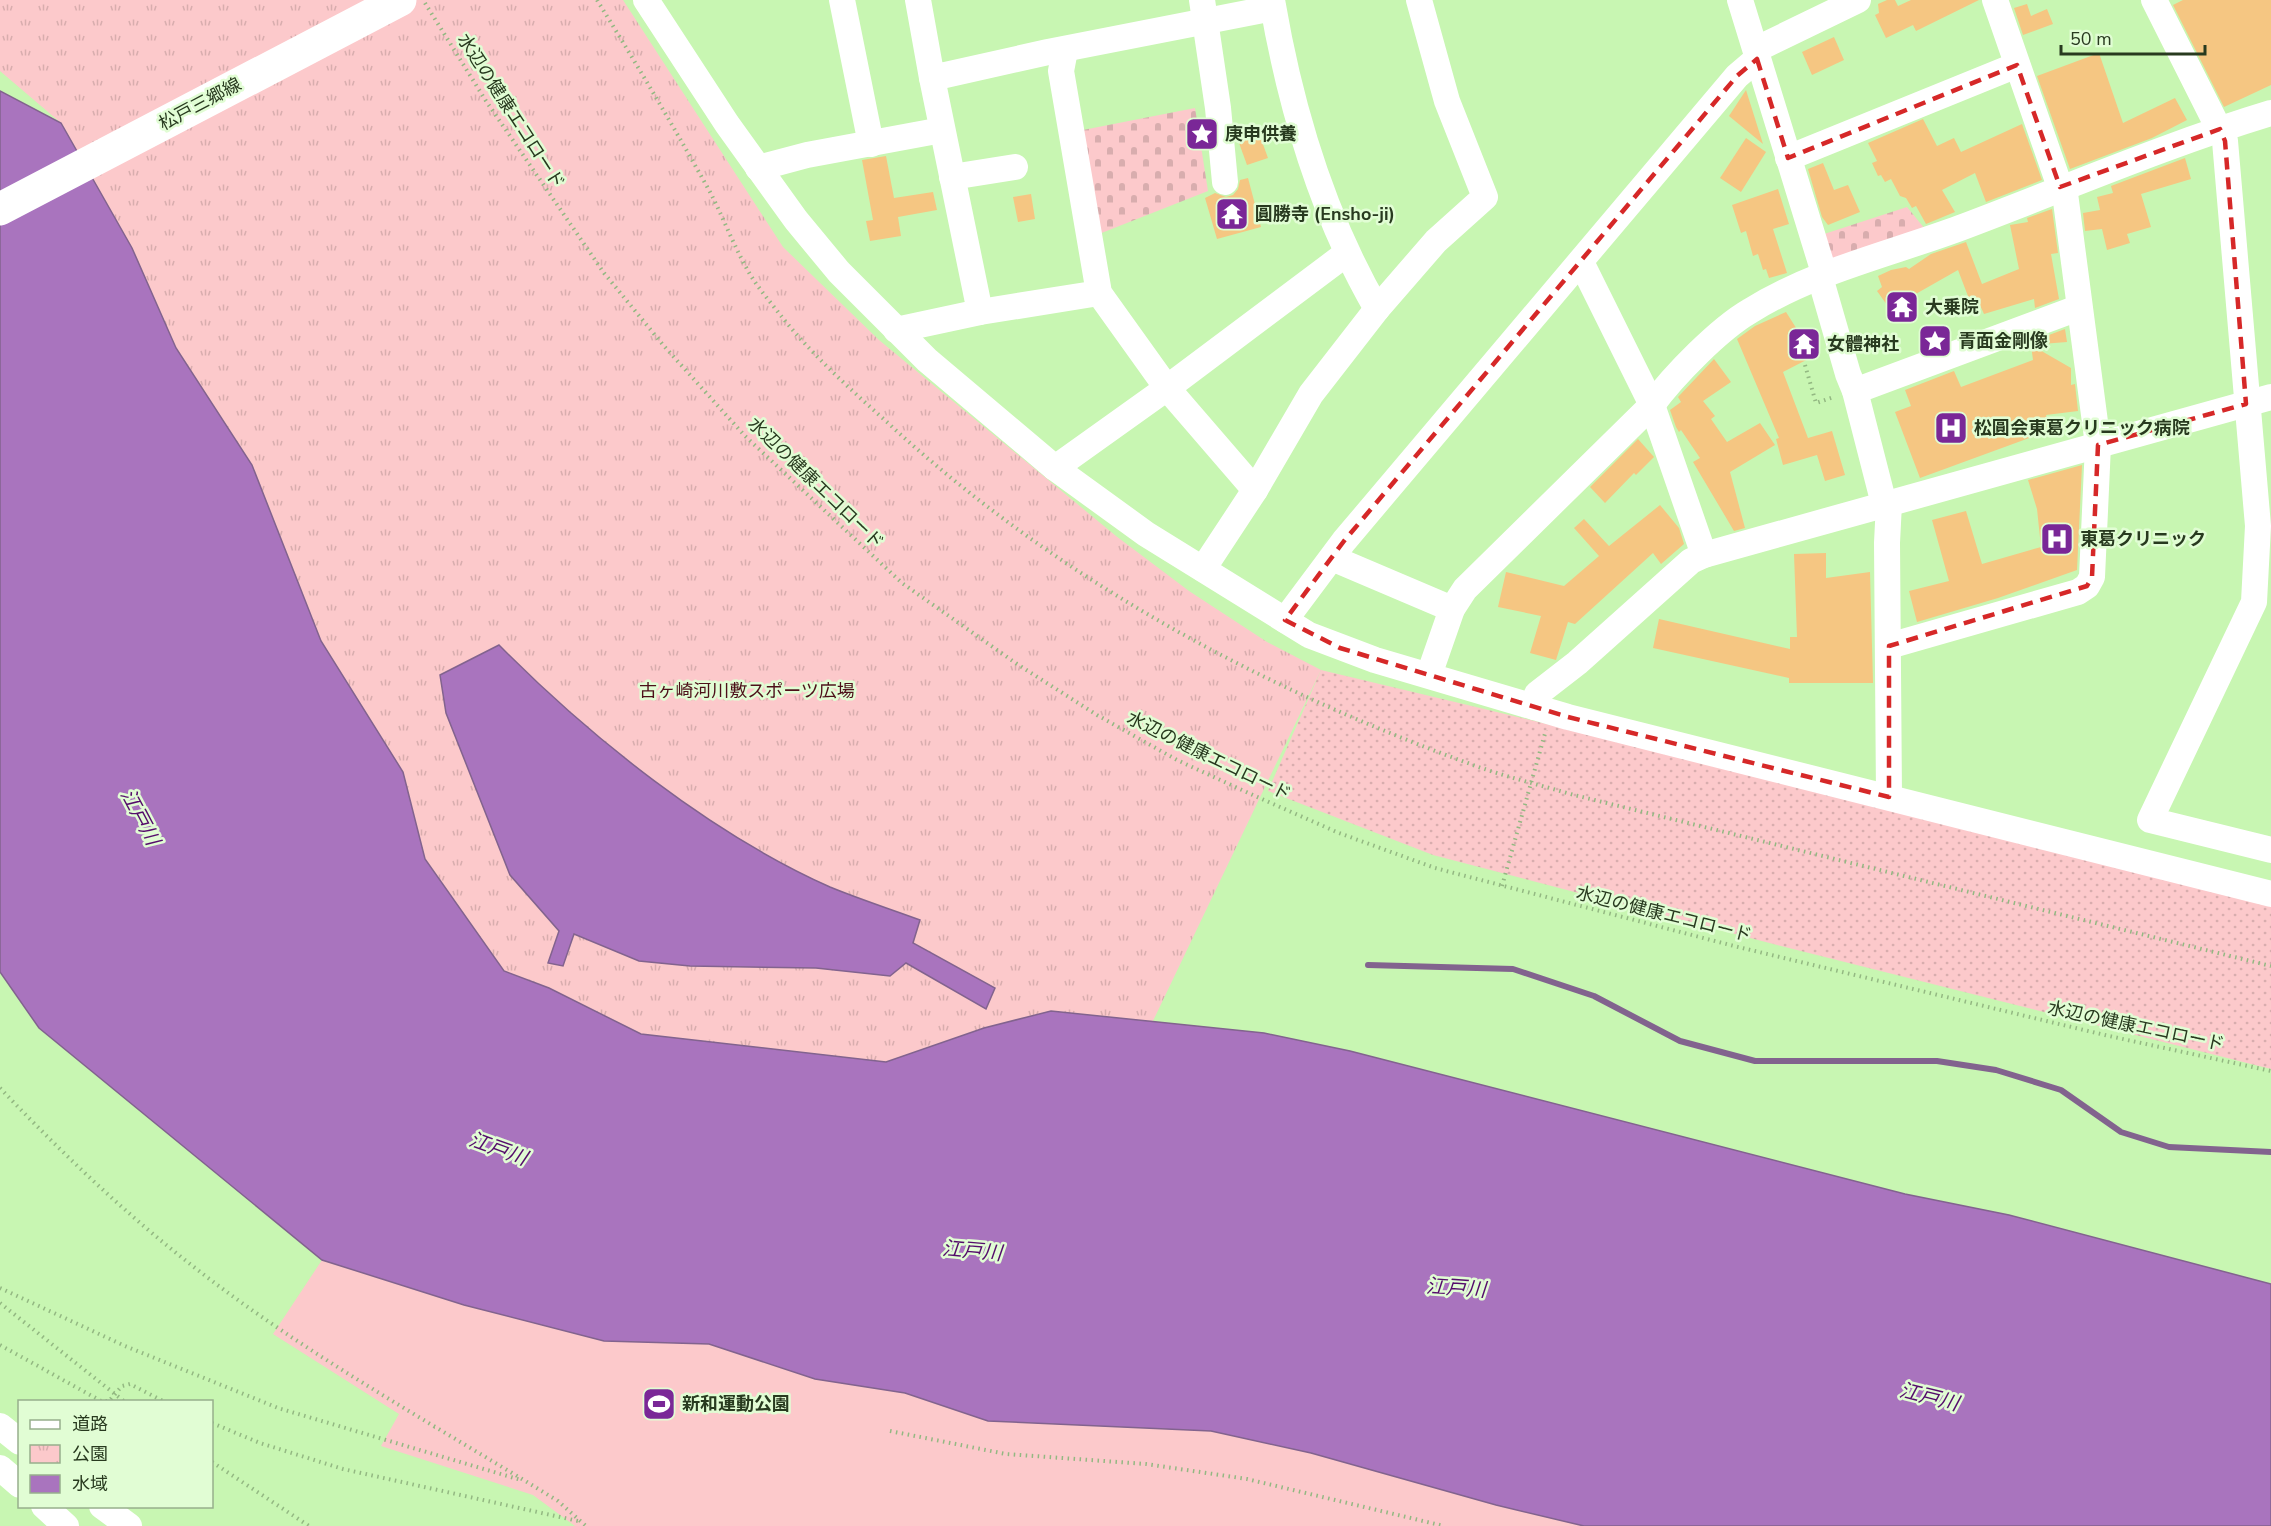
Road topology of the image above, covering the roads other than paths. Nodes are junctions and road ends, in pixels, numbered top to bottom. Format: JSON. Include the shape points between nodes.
{"nodes":[{"id":1,"x":400,"y":0,"type":"edge"},
{"id":2,"x":646,"y":0,"type":"edge"},
{"id":3,"x":842,"y":0,"type":"edge"},
{"id":4,"x":918,"y":0,"type":"edge"},
{"id":5,"x":1419,"y":0,"type":"edge"},
{"id":6,"x":1740,"y":0,"type":"edge"},
{"id":7,"x":1858,"y":0,"type":"edge"},
{"id":8,"x":1995,"y":0,"type":"edge"},
{"id":9,"x":2154,"y":0,"type":"edge"},
{"id":10,"x":1273,"y":4,"type":"edge"},
{"id":11,"x":1204,"y":11,"type":"edge"},
{"id":12,"x":1065,"y":50,"type":"junction"},
{"id":13,"x":1757,"y":54,"type":"junction"},
{"id":14,"x":2017,"y":65,"type":"junction"},
{"id":15,"x":932,"y":78,"type":"junction"},
{"id":16,"x":2271,"y":113,"type":"edge"},
{"id":17,"x":2220,"y":129,"type":"junction"},
{"id":18,"x":942,"y":130,"type":"junction"},
{"id":19,"x":871,"y":144,"type":"junction"},
{"id":20,"x":1788,"y":158,"type":"junction"},
{"id":21,"x":1015,"y":167,"type":"dead end"},
{"id":22,"x":758,"y":168,"type":"junction"},
{"id":23,"x":952,"y":177,"type":"junction"},
{"id":24,"x":1225,"y":182,"type":"dead end"},
{"id":25,"x":2062,"y":187,"type":"junction"},
{"id":26,"x":0,"y":209,"type":"edge"},
{"id":27,"x":1347,"y":253,"type":"junction"},
{"id":28,"x":1581,"y":262,"type":"junction"},
{"id":29,"x":1823,"y":277,"type":"junction"},
{"id":30,"x":1099,"y":293,"type":"junction"},
{"id":31,"x":2078,"y":308,"type":"junction"},
{"id":32,"x":1377,"y":309,"type":"junction"},
{"id":33,"x":980,"y":312,"type":"junction"},
{"id":34,"x":896,"y":330,"type":"junction"},
{"id":35,"x":1167,"y":388,"type":"junction"},
{"id":36,"x":1855,"y":391,"type":"junction"},
{"id":37,"x":2271,"y":397,"type":"edge"},
{"id":38,"x":2246,"y":404,"type":"junction"},
{"id":39,"x":1652,"y":405,"type":"junction"},
{"id":40,"x":2097,"y":445,"type":"junction"},
{"id":41,"x":1055,"y":468,"type":"junction"},
{"id":42,"x":1255,"y":490,"type":"junction"},
{"id":43,"x":1887,"y":503,"type":"junction"},
{"id":44,"x":1704,"y":555,"type":"junction"},
{"id":45,"x":1332,"y":558,"type":"junction"},
{"id":46,"x":1203,"y":569,"type":"junction"},
{"id":47,"x":2263,"y":602,"type":"edge"},
{"id":48,"x":1452,"y":609,"type":"junction"},
{"id":49,"x":1285,"y":620,"type":"junction"},
{"id":50,"x":1889,"y":646,"type":"junction"},
{"id":51,"x":1429,"y":675,"type":"junction"},
{"id":52,"x":1541,"y":717,"type":"junction"},
{"id":53,"x":1889,"y":797,"type":"junction"},
{"id":54,"x":2271,"y":850,"type":"edge"},
{"id":55,"x":2271,"y":894,"type":"edge"},
{"id":56,"x":0,"y":1468,"type":"edge"},
{"id":57,"x":18,"y":1483,"type":"edge"},
{"id":58,"x":46,"y":1508,"type":"edge"},
{"id":59,"x":105,"y":1508,"type":"edge"},
{"id":60,"x":66,"y":1526,"type":"edge"},
{"id":61,"x":129,"y":1526,"type":"edge"}],
"edges":[{"from":1,"to":26,"type":"main road","name":"松戸三郷線"},
{"from":2,"to":22,"type":"street"},
{"from":3,"to":19,"type":"street"},
{"from":4,"to":15,"type":"street"},
{"from":5,"to":32,"type":"street","via":[[1447,101],[1485,197],[1436,241]]},
{"from":6,"to":13,"type":"street"},
{"from":7,"to":13,"type":"street"},
{"from":8,"to":14,"type":"street"},
{"from":9,"to":17,"type":"street"},
{"from":10,"to":11,"type":"street"},
{"from":10,"to":27,"type":"street","via":[[1292,97]]},
{"from":11,"to":12,"type":"street"},
{"from":11,"to":24,"type":"street"},
{"from":12,"to":15,"type":"street"},
{"from":12,"to":30,"type":"street","via":[[1061,71]]},
{"from":13,"to":20,"type":"street"},
{"from":13,"to":28,"type":"street"},
{"from":14,"to":20,"type":"street"},
{"from":14,"to":25,"type":"street"},
{"from":15,"to":18,"type":"street"},
{"from":16,"to":17,"type":"street"},
{"from":17,"to":25,"type":"street"},
{"from":17,"to":38,"type":"street","via":[[2225,141]]},
{"from":18,"to":19,"type":"street"},
{"from":18,"to":23,"type":"street"},
{"from":19,"to":22,"type":"street"},
{"from":20,"to":29,"type":"street"},
{"from":21,"to":23,"type":"street"},
{"from":22,"to":34,"type":"street","via":[[839,272]]},
{"from":23,"to":33,"type":"street"},
{"from":25,"to":29,"type":"street"},
{"from":25,"to":31,"type":"street"},
{"from":27,"to":32,"type":"street"},
{"from":27,"to":35,"type":"street"},
{"from":28,"to":39,"type":"street"},
{"from":28,"to":45,"type":"street"},
{"from":29,"to":36,"type":"street"},
{"from":29,"to":39,"type":"street","via":[[1783,291],[1747,312],[1713,341]]},
{"from":30,"to":33,"type":"street"},
{"from":30,"to":35,"type":"street"},
{"from":31,"to":36,"type":"street"},
{"from":31,"to":40,"type":"street"},
{"from":32,"to":42,"type":"street","via":[[1311,394]]},
{"from":33,"to":34,"type":"street"},
{"from":34,"to":41,"type":"street","via":[[966,395]]},
{"from":35,"to":41,"type":"street"},
{"from":35,"to":42,"type":"street"},
{"from":36,"to":43,"type":"street"},
{"from":37,"to":38,"type":"street"},
{"from":38,"to":40,"type":"street"},
{"from":38,"to":47,"type":"street"},
{"from":39,"to":44,"type":"street"},
{"from":39,"to":48,"type":"street","via":[[1465,589]]},
{"from":40,"to":43,"type":"street"},
{"from":40,"to":50,"type":"street","via":[[2092,577],[2087,586],[2078,592]]},
{"from":41,"to":46,"type":"street","via":[[1146,534]]},
{"from":42,"to":46,"type":"street"},
{"from":43,"to":44,"type":"street"},
{"from":43,"to":50,"type":"street"},
{"from":44,"to":52,"type":"street","via":[[1690,561],[1537,694]]},
{"from":45,"to":48,"type":"street"},
{"from":45,"to":49,"type":"street"},
{"from":46,"to":49,"type":"street"},
{"from":47,"to":54,"type":"street","via":[[2150,820]]},
{"from":48,"to":51,"type":"street"},
{"from":49,"to":51,"type":"street","via":[[1340,648]]},
{"from":50,"to":53,"type":"street"},
{"from":51,"to":52,"type":"street"},
{"from":52,"to":53,"type":"street"},
{"from":53,"to":55,"type":"street"},
{"from":56,"to":57,"type":"street"},
{"from":58,"to":60,"type":"street"},
{"from":59,"to":61,"type":"street"}]}
